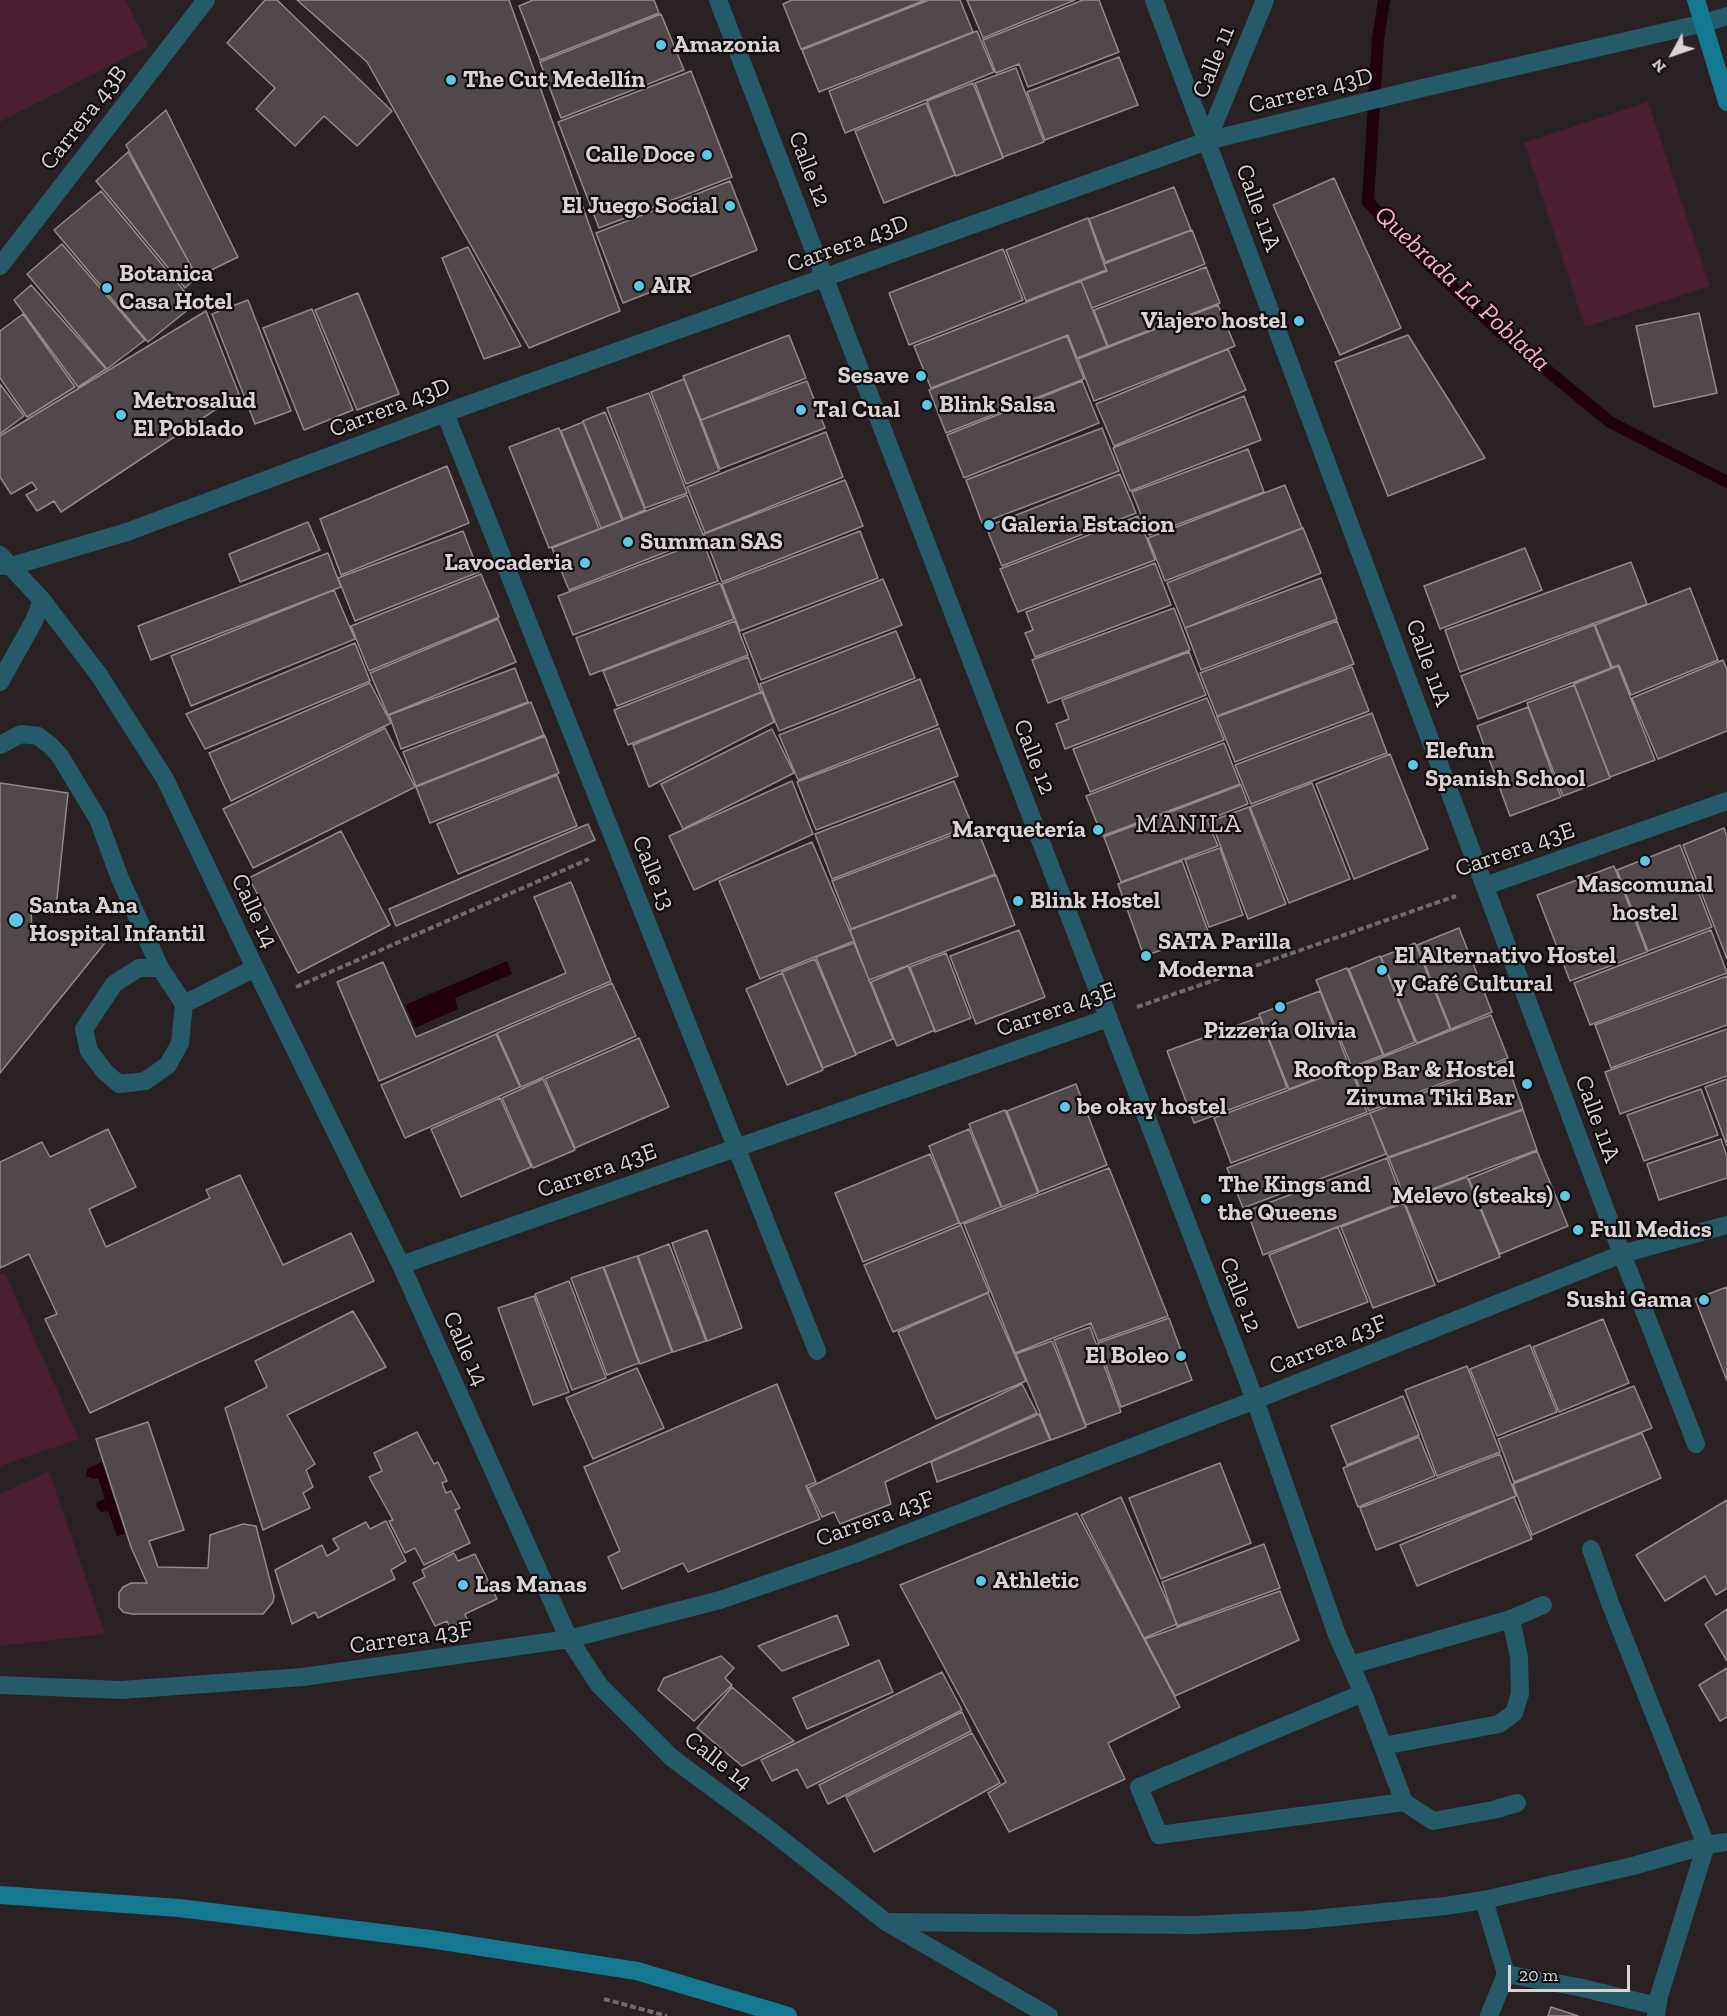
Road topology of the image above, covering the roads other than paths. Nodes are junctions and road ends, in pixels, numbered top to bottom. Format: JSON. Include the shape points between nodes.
{"nodes":[{"id":1,"x":206,"y":0,"type":"edge"},
{"id":2,"x":718,"y":0,"type":"edge"},
{"id":3,"x":1154,"y":0,"type":"edge"},
{"id":4,"x":1264,"y":0,"type":"edge"},
{"id":5,"x":1696,"y":0,"type":"edge"},
{"id":6,"x":1727,"y":16,"type":"edge"},
{"id":7,"x":1704,"y":23,"type":"junction"},
{"id":8,"x":1727,"y":102,"type":"edge"},
{"id":9,"x":1208,"y":141,"type":"junction"},
{"id":10,"x":0,"y":266,"type":"edge"},
{"id":11,"x":825,"y":278,"type":"junction"},
{"id":12,"x":445,"y":413,"type":"junction"},
{"id":13,"x":4,"y":562,"type":"edge"},
{"id":14,"x":42,"y":600,"type":"junction"},
{"id":15,"x":0,"y":682,"type":"edge"},
{"id":16,"x":0,"y":745,"type":"edge"},
{"id":17,"x":1727,"y":801,"type":"edge"},
{"id":18,"x":1485,"y":886,"type":"junction"},
{"id":19,"x":160,"y":968,"type":"junction"},
{"id":20,"x":255,"y":968,"type":"junction"},
{"id":21,"x":184,"y":1004,"type":"junction"},
{"id":22,"x":1108,"y":1018,"type":"junction"},
{"id":23,"x":737,"y":1147,"type":"junction"},
{"id":24,"x":1727,"y":1225,"type":"edge"},
{"id":25,"x":1622,"y":1254,"type":"junction"},
{"id":26,"x":401,"y":1265,"type":"junction"},
{"id":27,"x":817,"y":1351,"type":"dead end"},
{"id":28,"x":1255,"y":1400,"type":"junction"},
{"id":29,"x":1696,"y":1444,"type":"dead end"},
{"id":30,"x":1591,"y":1549,"type":"dead end"},
{"id":31,"x":1543,"y":1605,"type":"dead end"},
{"id":32,"x":1511,"y":1619,"type":"junction"},
{"id":33,"x":569,"y":1639,"type":"junction"},
{"id":34,"x":1351,"y":1665,"type":"junction"},
{"id":35,"x":0,"y":1685,"type":"edge"},
{"id":36,"x":1363,"y":1693,"type":"junction"},
{"id":37,"x":1383,"y":1746,"type":"junction"},
{"id":38,"x":1404,"y":1802,"type":"junction"},
{"id":39,"x":1516,"y":1803,"type":"dead end"},
{"id":40,"x":1727,"y":1842,"type":"edge"},
{"id":41,"x":1706,"y":1845,"type":"junction"},
{"id":42,"x":0,"y":1895,"type":"edge"},
{"id":43,"x":1484,"y":1900,"type":"junction"},
{"id":44,"x":886,"y":1922,"type":"junction"},
{"id":45,"x":1506,"y":1974,"type":"junction"},
{"id":46,"x":1656,"y":2011,"type":"edge"},
{"id":47,"x":788,"y":2016,"type":"edge"},
{"id":48,"x":1048,"y":2016,"type":"edge"},
{"id":49,"x":1489,"y":2016,"type":"edge"}],
"edges":[{"from":1,"to":10,"type":"street","name":"Carrera 43B"},
{"from":2,"to":11,"type":"street","name":"Calle 12"},
{"from":3,"to":9,"type":"street","name":"Calle 11A"},
{"from":4,"to":9,"type":"street","name":"Calle 11"},
{"from":5,"to":7,"type":"street"},
{"from":6,"to":7,"type":"street","name":"Carrera 43D"},
{"from":7,"to":8,"type":"street"},
{"from":7,"to":9,"type":"street","name":"Carrera 43D"},
{"from":9,"to":11,"type":"street","name":"Carrera 43D"},
{"from":9,"to":18,"type":"street","name":"Calle 11A"},
{"from":11,"to":12,"type":"street","name":"Carrera 43D"},
{"from":11,"to":22,"type":"street","name":"Calle 12"},
{"from":12,"to":13,"type":"street","name":"Carrera 43D","via":[[127,532]]},
{"from":12,"to":23,"type":"street","name":"Calle 13"},
{"from":13,"to":14,"type":"street","name":"Calle 14"},
{"from":14,"to":15,"type":"street"},
{"from":14,"to":20,"type":"street","name":"Calle 14","via":[[99,675],[165,779]]},
{"from":16,"to":19,"type":"street","via":[[21,734],[38,736],[60,756],[98,819]]},
{"from":17,"to":18,"type":"street","name":"Carrera 43E"},
{"from":18,"to":25,"type":"street","name":"Calle 11A"},
{"from":19,"to":21,"type":"street"},
{"from":19,"to":21,"type":"street","via":[[139,968],[114,984],[84,1029],[89,1051],[119,1084],[146,1081],[168,1065],[180,1043]]},
{"from":20,"to":21,"type":"street"},
{"from":20,"to":26,"type":"street","name":"Calle 14"},
{"from":22,"to":23,"type":"street","name":"Carrera 43E"},
{"from":22,"to":28,"type":"street","name":"Calle 12"},
{"from":23,"to":26,"type":"street","name":"Carrera 43E"},
{"from":23,"to":27,"type":"street","name":"Calle 13"},
{"from":24,"to":25,"type":"street","name":"Carrera 43F"},
{"from":25,"to":28,"type":"street","name":"Carrera 43F"},
{"from":25,"to":29,"type":"street","name":"Calle 11A"},
{"from":26,"to":33,"type":"street","name":"Calle 14"},
{"from":28,"to":33,"type":"street","name":"Carrera 43F","via":[[720,1600]]},
{"from":28,"to":34,"type":"street","name":"Calle 12"},
{"from":30,"to":41,"type":"street"},
{"from":31,"to":32,"type":"street"},
{"from":32,"to":34,"type":"street"},
{"from":32,"to":37,"type":"street","via":[[1519,1658],[1520,1694],[1514,1713],[1499,1725]]},
{"from":33,"to":35,"type":"street","name":"Carrera 43F","via":[[303,1677],[121,1690]]},
{"from":33,"to":44,"type":"street","name":"Calle 14","via":[[599,1685],[672,1758]]},
{"from":34,"to":36,"type":"street","name":"Calle 12"},
{"from":36,"to":37,"type":"street","name":"Calle 12"},
{"from":36,"to":38,"type":"street","via":[[1139,1787],[1159,1834]]},
{"from":37,"to":38,"type":"street","name":"Calle 12"},
{"from":38,"to":39,"type":"street","via":[[1433,1821]]},
{"from":40,"to":41,"type":"street"},
{"from":41,"to":43,"type":"street"},
{"from":41,"to":46,"type":"street"},
{"from":42,"to":47,"type":"street","via":[[179,1908],[430,1939],[637,1971]]},
{"from":43,"to":44,"type":"street","via":[[1305,1920],[1194,1925]]},
{"from":43,"to":45,"type":"street"},
{"from":44,"to":48,"type":"street","name":"Calle 14"},
{"from":45,"to":46,"type":"street","via":[[1578,1988]]},
{"from":45,"to":49,"type":"street"}]}
